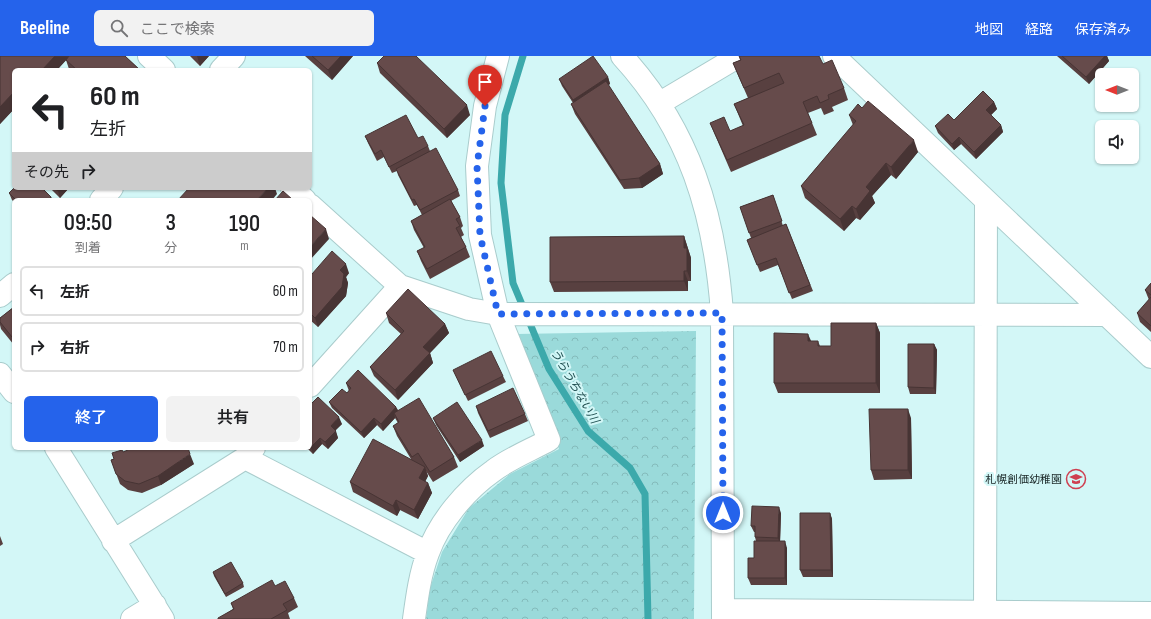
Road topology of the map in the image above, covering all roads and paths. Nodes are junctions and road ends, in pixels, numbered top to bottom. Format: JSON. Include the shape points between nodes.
{"nodes":[{"id":1,"x":149,"y":56,"type":"edge"},
{"id":2,"x":234,"y":56,"type":"edge"},
{"id":3,"x":498,"y":56,"type":"edge"},
{"id":4,"x":622,"y":56,"type":"edge"},
{"id":5,"x":739,"y":56,"type":"edge"},
{"id":6,"x":834,"y":56,"type":"edge"},
{"id":7,"x":162,"y":68,"type":"edge"},
{"id":8,"x":223,"y":68,"type":"edge"},
{"id":9,"x":660,"y":103,"type":"junction"},
{"id":10,"x":110,"y":190,"type":"edge"},
{"id":11,"x":294,"y":190,"type":"edge"},
{"id":12,"x":103,"y":198,"type":"edge"},
{"id":13,"x":303,"y":198,"type":"edge"},
{"id":14,"x":986,"y":201,"type":"junction"},
{"id":15,"x":312,"y":207,"type":"edge"},
{"id":16,"x":12,"y":286,"type":"edge"},
{"id":17,"x":400,"y":286,"type":"junction"},
{"id":18,"x":0,"y":296,"type":"edge"},
{"id":19,"x":722,"y":313,"type":"junction"},
{"id":20,"x":505,"y":315,"type":"junction"},
{"id":21,"x":985,"y":315,"type":"junction"},
{"id":22,"x":1107,"y":315,"type":"junction"},
{"id":23,"x":1151,"y":357,"type":"edge"},
{"id":24,"x":0,"y":374,"type":"edge"},
{"id":25,"x":312,"y":384,"type":"edge"},
{"id":26,"x":12,"y":389,"type":"edge"},
{"id":27,"x":57,"y":450,"type":"edge"},
{"id":28,"x":249,"y":453,"type":"edge"},
{"id":29,"x":113,"y":541,"type":"junction"},
{"id":30,"x":428,"y":553,"type":"junction"},
{"id":31,"x":159,"y":612,"type":"edge"},
{"id":32,"x":1151,"y":613,"type":"edge"},
{"id":33,"x":723,"y":614,"type":"edge"},
{"id":34,"x":866,"y":615,"type":"edge"},
{"id":35,"x":985,"y":615,"type":"edge"},
{"id":36,"x":1100,"y":616,"type":"edge"},
{"id":37,"x":132,"y":619,"type":"edge"},
{"id":38,"x":414,"y":619,"type":"edge"}],
"edges":[{"from":1,"to":7,"type":"street"},
{"from":2,"to":8,"type":"street"},
{"from":3,"to":20,"type":"street","via":[[485,106],[477,166],[480,235]]},
{"from":4,"to":9,"type":"street"},
{"from":5,"to":9,"type":"street"},
{"from":6,"to":14,"type":"street"},
{"from":9,"to":19,"type":"street","via":[[696,176],[709,219],[720,279]]},
{"from":10,"to":12,"type":"street"},
{"from":11,"to":13,"type":"street"},
{"from":14,"to":21,"type":"street"},
{"from":14,"to":22,"type":"street"},
{"from":15,"to":17,"type":"street"},
{"from":16,"to":18,"type":"street"},
{"from":17,"to":20,"type":"street","via":[[469,309]]},
{"from":17,"to":25,"type":"street"},
{"from":19,"to":20,"type":"street"},
{"from":19,"to":21,"type":"street"},
{"from":19,"to":33,"type":"street"},
{"from":20,"to":30,"type":"street","via":[[549,440],[506,463],[477,484],[453,510]]},
{"from":21,"to":22,"type":"street"},
{"from":21,"to":35,"type":"street"},
{"from":22,"to":23,"type":"street"},
{"from":24,"to":26,"type":"street"},
{"from":27,"to":29,"type":"street"},
{"from":28,"to":29,"type":"street"},
{"from":28,"to":30,"type":"street"},
{"from":29,"to":31,"type":"street"},
{"from":30,"to":38,"type":"street"},
{"from":31,"to":37,"type":"street"},
{"from":32,"to":36,"type":"street"},
{"from":33,"to":34,"type":"street"},
{"from":34,"to":35,"type":"street"},
{"from":35,"to":36,"type":"street"}]}
